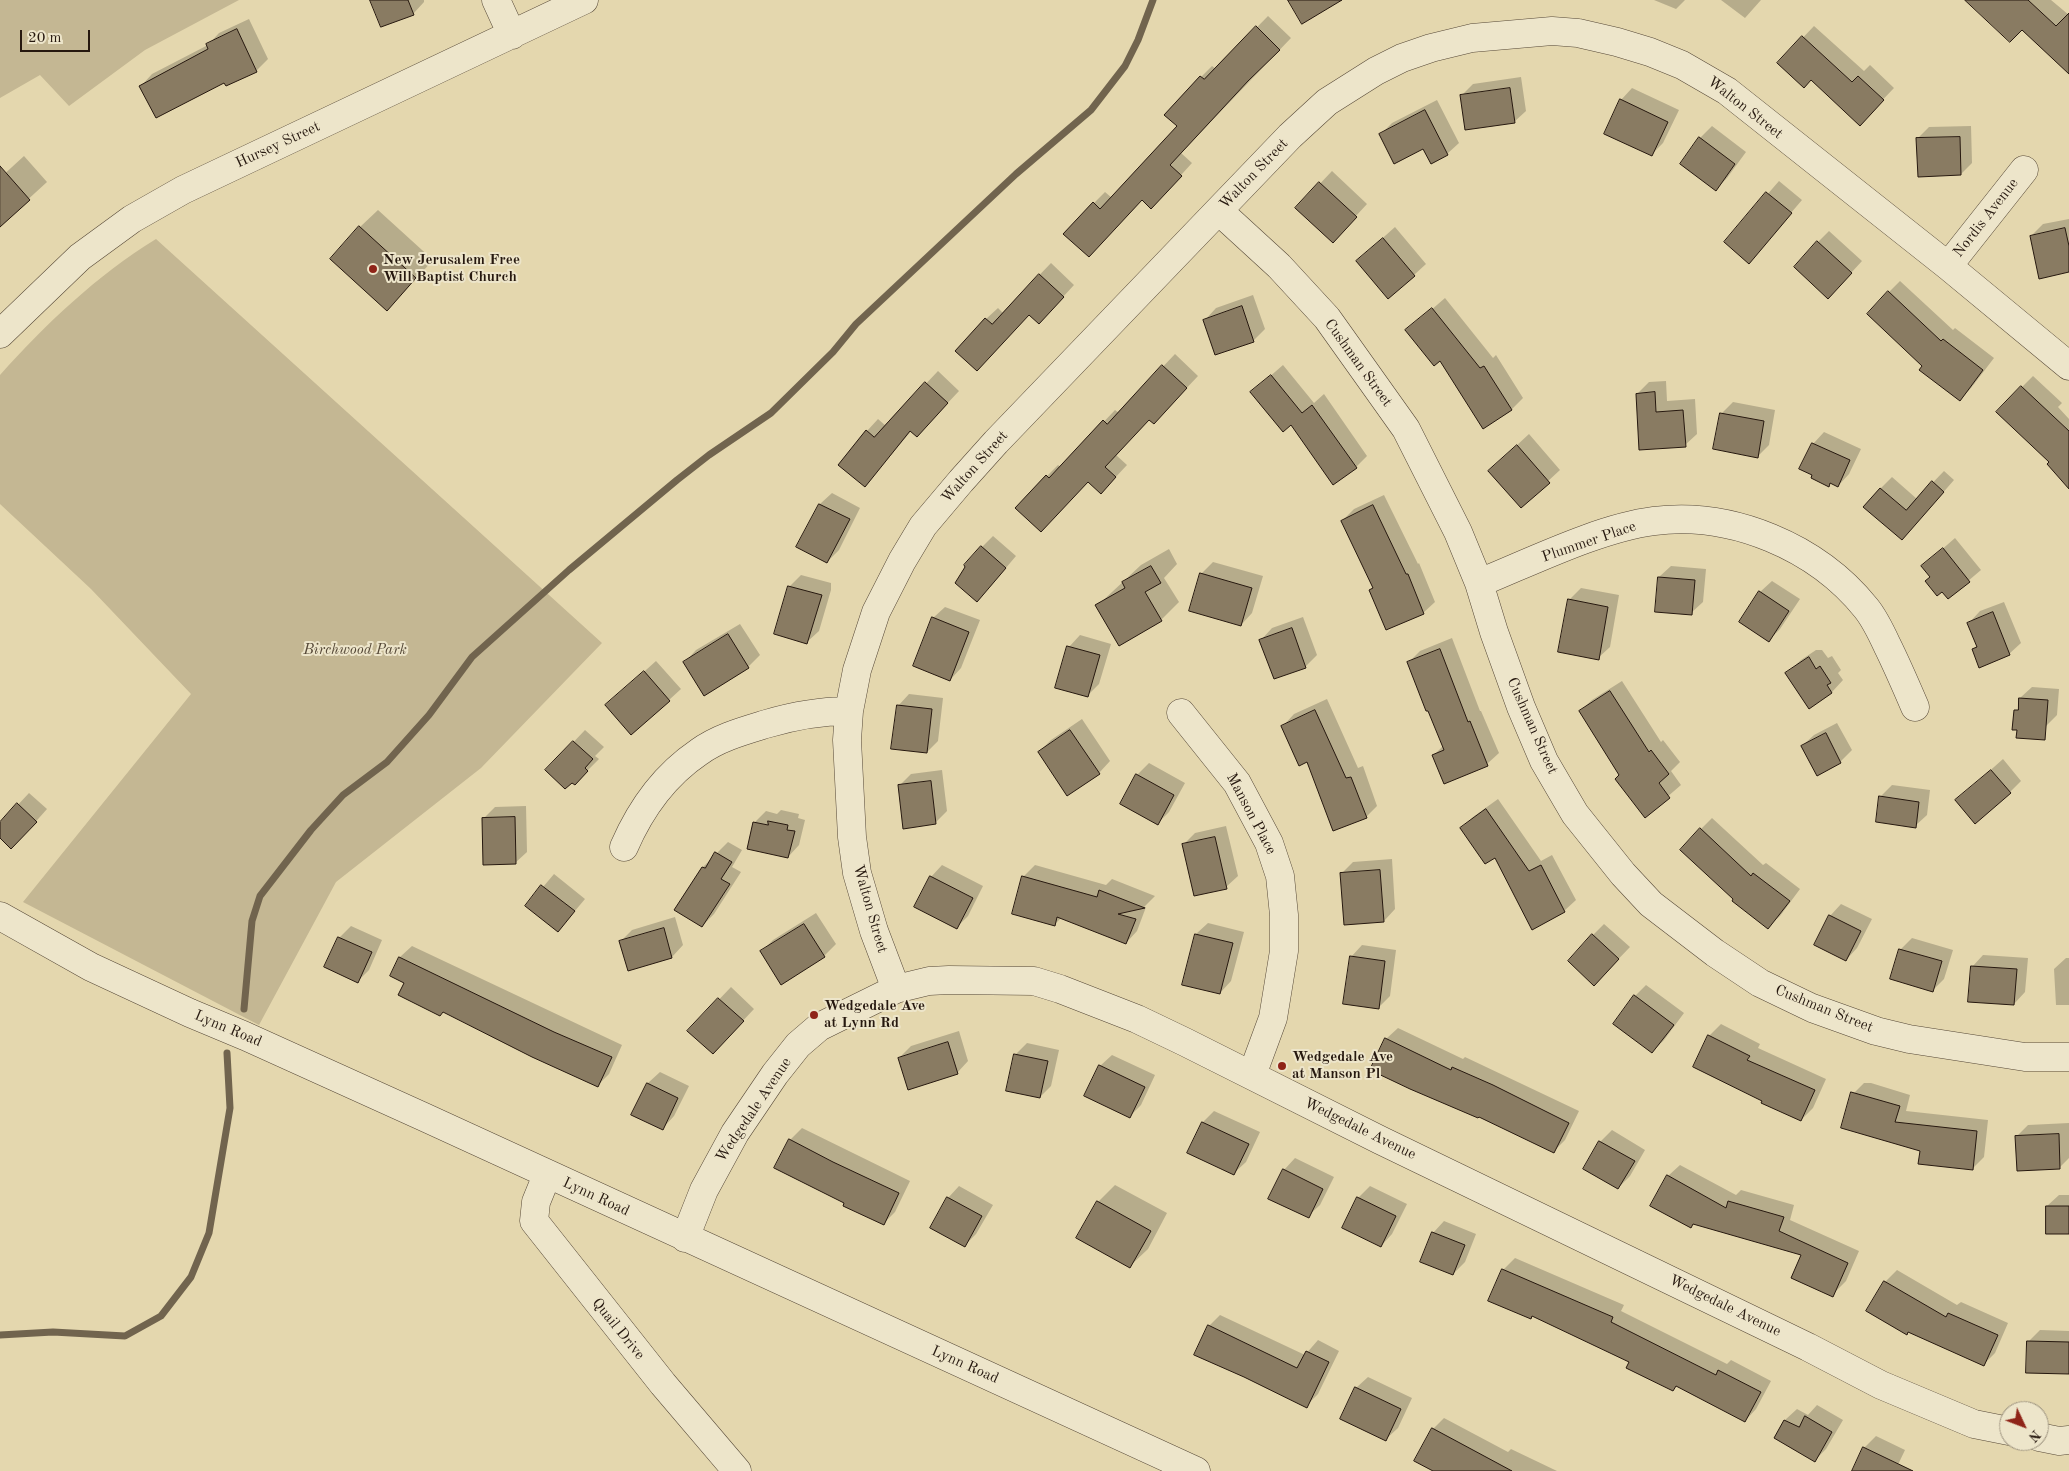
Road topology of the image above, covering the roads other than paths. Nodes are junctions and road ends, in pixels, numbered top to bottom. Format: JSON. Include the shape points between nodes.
{"nodes":[{"id":1,"x":496,"y":0,"type":"edge"},
{"id":2,"x":584,"y":0,"type":"edge"},
{"id":3,"x":512,"y":35,"type":"junction"},
{"id":4,"x":2024,"y":170,"type":"dead end"},
{"id":5,"x":1218,"y":211,"type":"junction"},
{"id":6,"x":1948,"y":266,"type":"junction"},
{"id":7,"x":0,"y":334,"type":"edge"},
{"id":8,"x":2069,"y":366,"type":"edge"},
{"id":9,"x":1479,"y":583,"type":"junction"},
{"id":10,"x":1915,"y":707,"type":"dead end"},
{"id":11,"x":849,"y":711,"type":"junction"},
{"id":12,"x":1181,"y":713,"type":"dead end"},
{"id":13,"x":624,"y":847,"type":"dead end"},
{"id":14,"x":0,"y":916,"type":"edge"},
{"id":15,"x":896,"y":989,"type":"junction"},
{"id":16,"x":2069,"y":1057,"type":"edge"},
{"id":17,"x":1252,"y":1075,"type":"junction"},
{"id":18,"x":547,"y":1175,"type":"junction"},
{"id":19,"x":685,"y":1238,"type":"junction"},
{"id":20,"x":1999,"y":1429,"type":"edge"},
{"id":21,"x":2049,"y":1439,"type":"edge"},
{"id":22,"x":2069,"y":1440,"type":"edge"},
{"id":23,"x":737,"y":1471,"type":"edge"},
{"id":24,"x":1196,"y":1471,"type":"edge"}],
"edges":[{"from":1,"to":3,"type":"street"},
{"from":2,"to":3,"type":"street","name":"Hursey Street"},
{"from":3,"to":7,"type":"street","name":"Hursey Street","via":[[183,190],[132,219],[80,257]]},
{"from":4,"to":6,"type":"street","name":"Nordis Avenue"},
{"from":5,"to":6,"type":"street","name":"Walton Street","via":[[1327,102],[1376,71],[1431,48],[1472,38],[1552,30],[1617,42],[1658,55],[1703,76],[1727,91]]},
{"from":5,"to":9,"type":"street","name":"Cushman Street","via":[[1279,266],[1346,342],[1406,430],[1442,499]]},
{"from":5,"to":11,"type":"street","name":"Walton Street","via":[[996,442],[923,526],[876,612],[857,670]]},
{"from":6,"to":8,"type":"street","name":"Walton Street"},
{"from":9,"to":10,"type":"street","name":"Plummer Place","via":[[1588,539],[1646,522],[1707,520],[1740,528],[1798,550],[1834,576],[1867,608]]},
{"from":9,"to":16,"type":"street","name":"Cushman Street","via":[[1521,707],[1549,768],[1575,814],[1651,904],[1745,973],[1785,996],[1876,1030],[1925,1042],[2016,1056]]},
{"from":11,"to":13,"type":"street","via":[[805,714],[773,722],[743,731],[699,751],[674,772],[650,801]]},
{"from":11,"to":15,"type":"street","name":"Walton Street","via":[[847,740],[852,837],[858,873],[874,931]]},
{"from":12,"to":17,"type":"street","name":"Manson Place","via":[[1237,783],[1269,842],[1280,876],[1284,951],[1273,1018]]},
{"from":14,"to":18,"type":"street","name":"Lynn Road","via":[[190,1014],[245,1036]]},
{"from":15,"to":17,"type":"street","name":"Wedgedale Avenue","via":[[928,981],[1034,981],[1137,1019]]},
{"from":15,"to":19,"type":"street","name":"Wedgedale Avenue","via":[[819,1027],[798,1045],[735,1133],[704,1190]]},
{"from":17,"to":20,"type":"street","name":"Wedgedale Avenue","via":[[1881,1385],[1974,1424]]},
{"from":18,"to":19,"type":"street","name":"Lynn Road"},
{"from":18,"to":23,"type":"street","name":"Quail Drive","via":[[536,1202],[534,1221],[608,1317]]},
{"from":19,"to":24,"type":"street","name":"Lynn Road"},
{"from":21,"to":22,"type":"street"}]}
